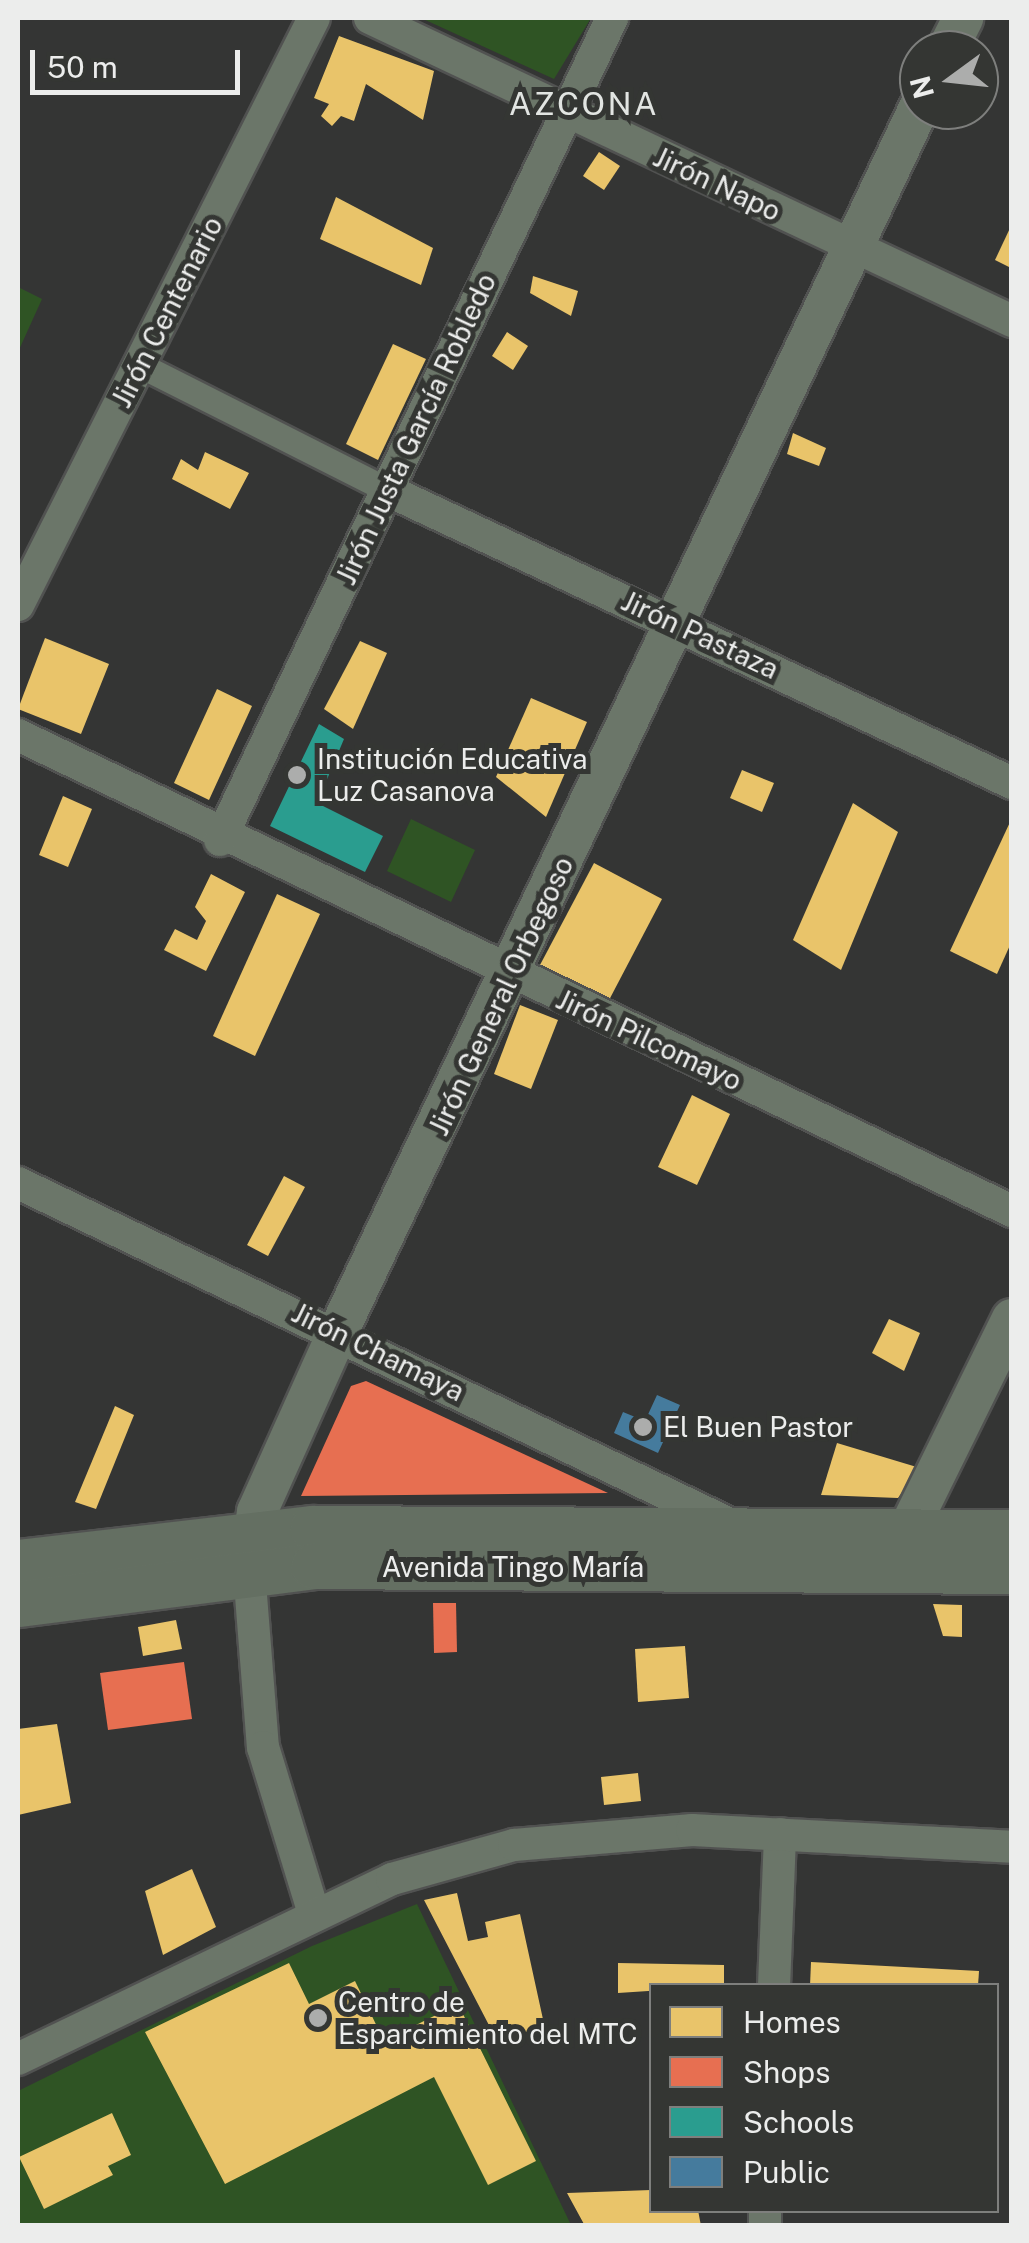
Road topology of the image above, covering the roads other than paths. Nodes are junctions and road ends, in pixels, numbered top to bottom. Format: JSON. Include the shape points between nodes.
{"nodes":[{"id":1,"x":314,"y":18,"type":"edge"},
{"id":2,"x":370,"y":18,"type":"edge"},
{"id":3,"x":612,"y":18,"type":"edge"},
{"id":4,"x":566,"y":114,"type":"junction"},
{"id":5,"x":908,"y":130,"type":"edge"},
{"id":6,"x":852,"y":247,"type":"junction"},
{"id":7,"x":1012,"y":321,"type":"edge"},
{"id":8,"x":140,"y":365,"type":"junction"},
{"id":9,"x":387,"y":490,"type":"junction"},
{"id":10,"x":18,"y":605,"type":"edge"},
{"id":11,"x":674,"y":623,"type":"junction"},
{"id":12,"x":18,"y":735,"type":"edge"},
{"id":13,"x":1012,"y":783,"type":"edge"},
{"id":14,"x":220,"y":840,"type":"junction"},
{"id":15,"x":513,"y":977,"type":"junction"},
{"id":16,"x":18,"y":1183,"type":"edge"},
{"id":17,"x":1012,"y":1212,"type":"edge"},
{"id":18,"x":1012,"y":1319,"type":"edge"},
{"id":19,"x":338,"y":1332,"type":"junction"},
{"id":20,"x":736,"y":1526,"type":"junction"},
{"id":21,"x":1012,"y":1532,"type":"edge"},
{"id":22,"x":909,"y":1547,"type":"junction"},
{"id":23,"x":251,"y":1550,"type":"junction"},
{"id":24,"x":18,"y":1562,"type":"edge"},
{"id":25,"x":1012,"y":1571,"type":"edge"},
{"id":26,"x":18,"y":1604,"type":"edge"},
{"id":27,"x":780,"y":1834,"type":"junction"},
{"id":28,"x":1012,"y":1848,"type":"edge"},
{"id":29,"x":314,"y":1914,"type":"junction"},
{"id":30,"x":774,"y":1983,"type":"edge"},
{"id":31,"x":18,"y":2059,"type":"edge"}],
"edges":[{"from":1,"to":8,"type":"street","name":"Jirón Centenario"},
{"from":2,"to":4,"type":"street","name":"Jirón Napo"},
{"from":3,"to":4,"type":"street","name":"Jirón Justa García Robledo"},
{"from":4,"to":6,"type":"street","name":"Jirón Napo"},
{"from":4,"to":9,"type":"street","name":"Jirón Justa García Robledo"},
{"from":5,"to":6,"type":"street","name":"Jirón General Orbegoso"},
{"from":6,"to":7,"type":"street","name":"Jirón Napo"},
{"from":6,"to":11,"type":"street","name":"Jirón General Orbegoso"},
{"from":8,"to":9,"type":"street"},
{"from":8,"to":10,"type":"street","name":"Jirón Centenario"},
{"from":9,"to":11,"type":"street","name":"Jirón Pastaza"},
{"from":9,"to":14,"type":"street","name":"Jirón Justa García Robledo"},
{"from":11,"to":13,"type":"street","name":"Jirón Pastaza"},
{"from":11,"to":15,"type":"street","name":"Jirón General Orbegoso"},
{"from":12,"to":14,"type":"street","name":"Jirón Pilcomayo"},
{"from":14,"to":15,"type":"street","name":"Jirón Pilcomayo"},
{"from":15,"to":17,"type":"street","name":"Jirón Pilcomayo"},
{"from":15,"to":19,"type":"street","name":"Jirón General Orbegoso"},
{"from":16,"to":19,"type":"street","name":"Jirón Chamaya"},
{"from":18,"to":22,"type":"street"},
{"from":19,"to":20,"type":"street","name":"Jirón Chamaya"},
{"from":19,"to":23,"type":"street","name":"Jirón General Orbegoso"},
{"from":20,"to":22,"type":"main road","name":"Avenida Tingo María"},
{"from":20,"to":23,"type":"main road","name":"Avenida Tingo María"},
{"from":21,"to":22,"type":"main road","name":"Avenida Tingo María"},
{"from":22,"to":23,"type":"main road","name":"Avenida Tingo María"},
{"from":22,"to":25,"type":"main road","name":"Avenida Tingo María"},
{"from":23,"to":24,"type":"main road","name":"Avenida Tingo María"},
{"from":23,"to":26,"type":"main road","name":"Avenida Tingo María"},
{"from":23,"to":29,"type":"street","name":"Jirón General Orbegoso","via":[[264,1747]]},
{"from":27,"to":28,"type":"street"},
{"from":27,"to":29,"type":"street","via":[[692,1830],[514,1845],[392,1879]]},
{"from":27,"to":30,"type":"street"},
{"from":29,"to":31,"type":"street"}]}
